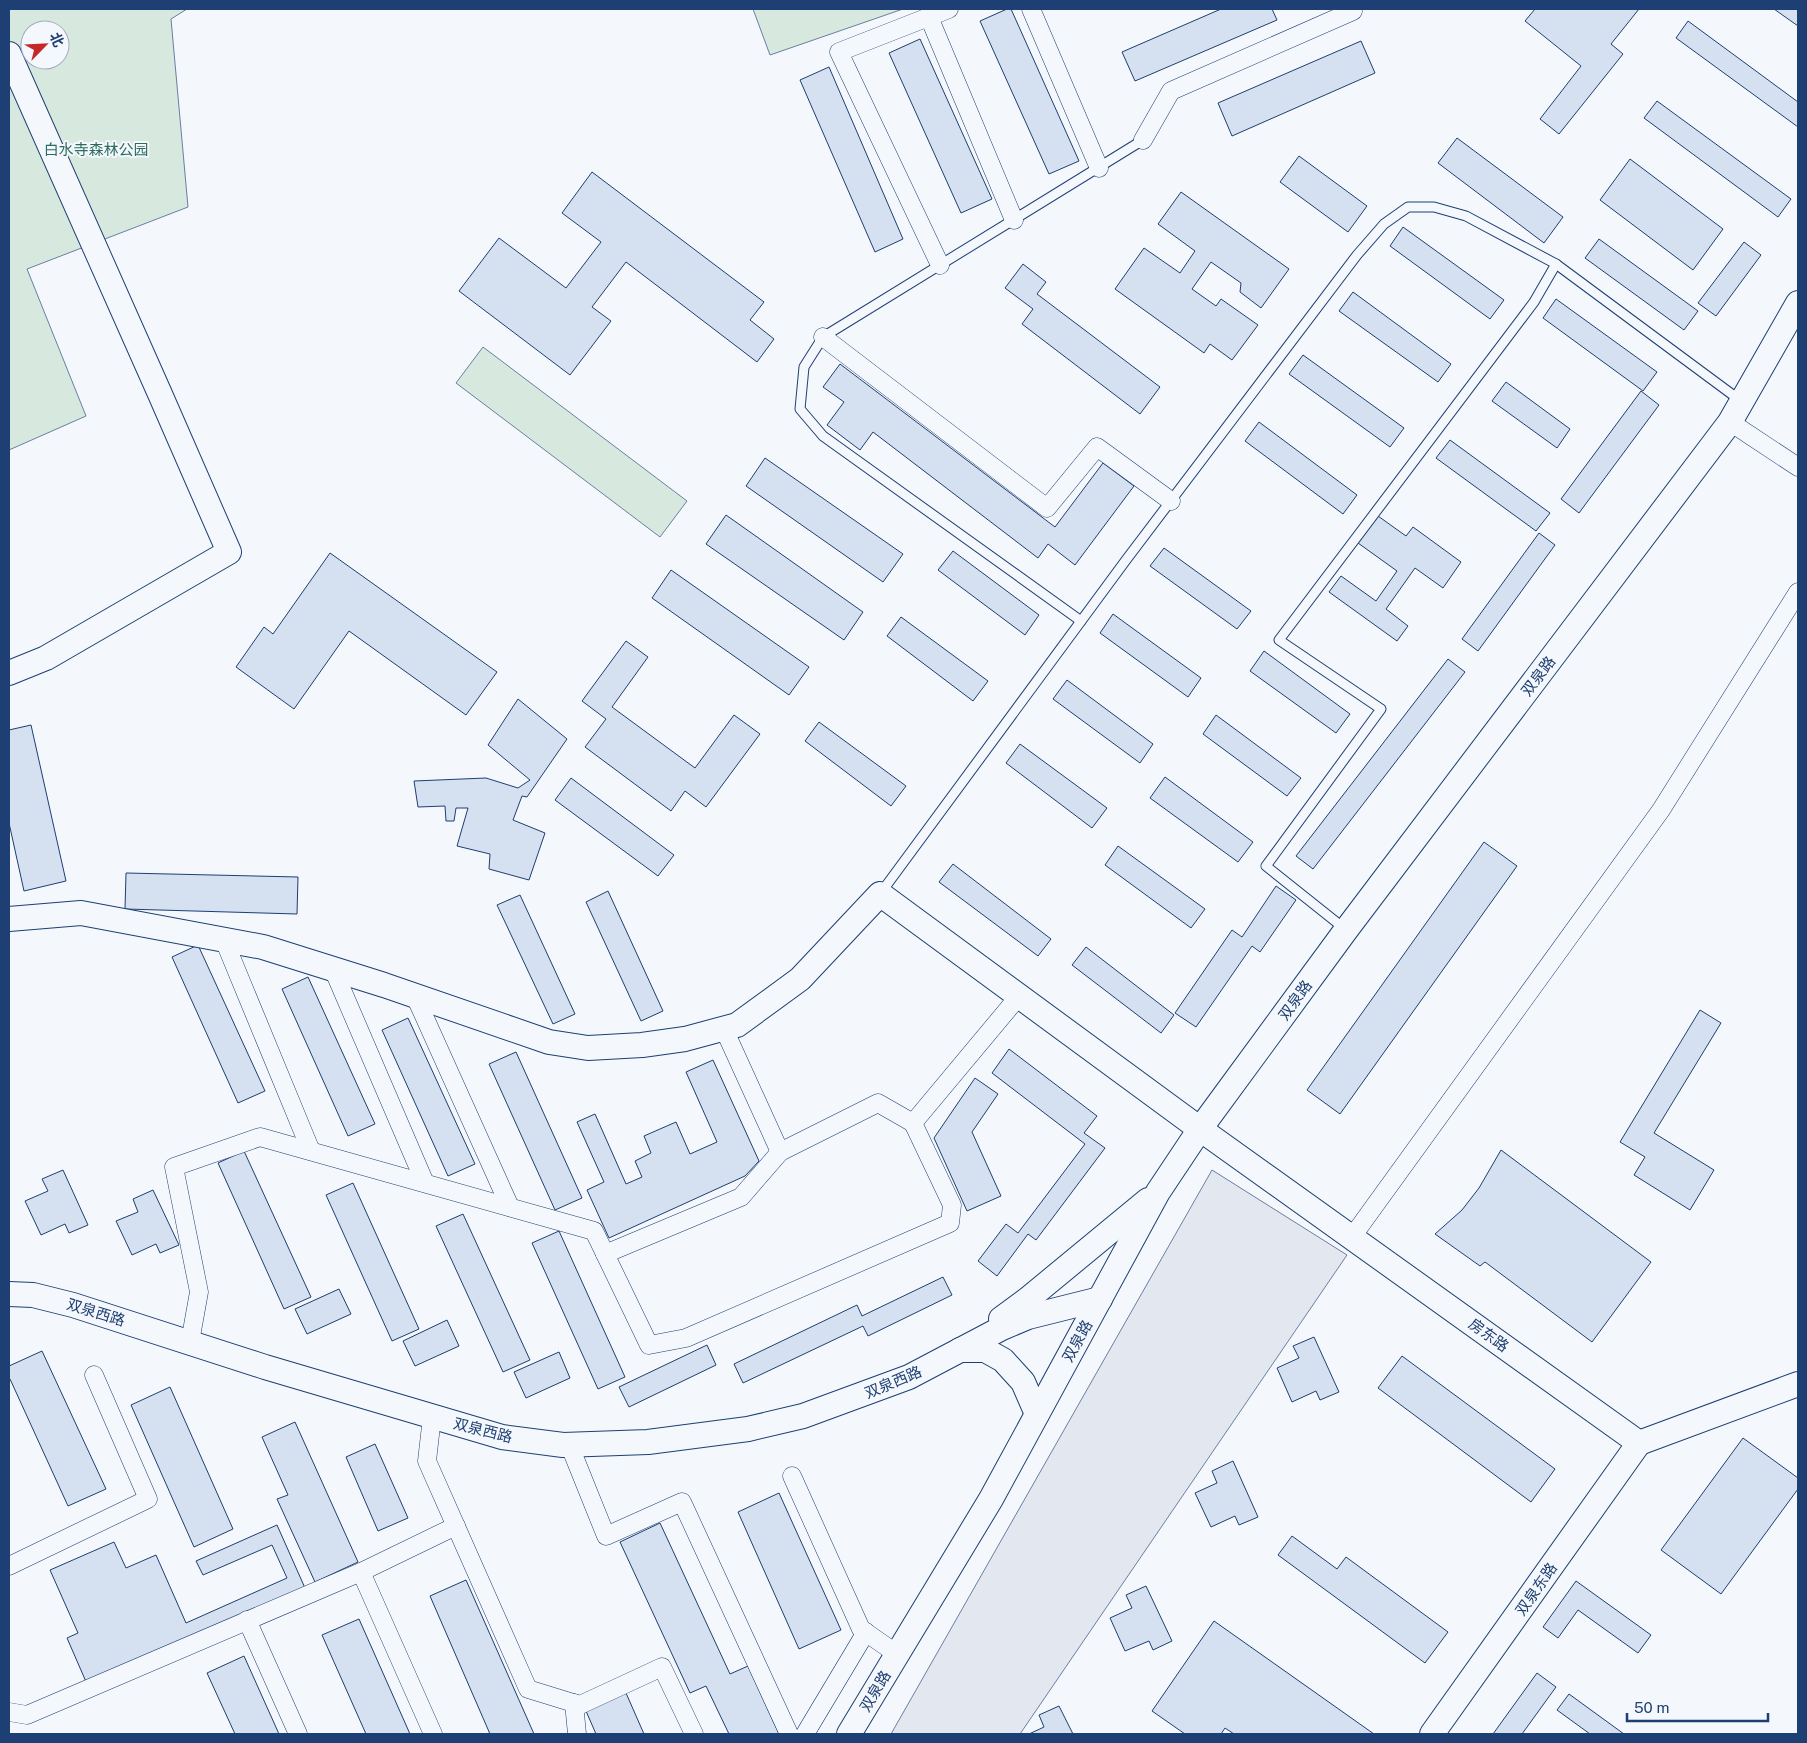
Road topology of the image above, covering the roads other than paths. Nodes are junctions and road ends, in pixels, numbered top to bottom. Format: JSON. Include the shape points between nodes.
{"nodes":[{"id":1,"x":949,"y":9,"type":"edge"},
{"id":2,"x":1031,"y":9,"type":"edge"},
{"id":3,"x":1353,"y":11,"type":"dead end"},
{"id":4,"x":929,"y":17,"type":"junction"},
{"id":5,"x":9,"y":54,"type":"edge"},
{"id":6,"x":1143,"y":140,"type":"joint"},
{"id":7,"x":1099,"y":168,"type":"junction"},
{"id":8,"x":1014,"y":220,"type":"junction"},
{"id":9,"x":1556,"y":264,"type":"junction"},
{"id":10,"x":940,"y":265,"type":"junction"},
{"id":11,"x":1798,"y":303,"type":"edge"},
{"id":12,"x":823,"y":337,"type":"junction"},
{"id":13,"x":1736,"y":412,"type":"junction"},
{"id":14,"x":1798,"y":467,"type":"edge"},
{"id":15,"x":1171,"y":501,"type":"junction"},
{"id":16,"x":1798,"y":592,"type":"edge"},
{"id":17,"x":1081,"y":621,"type":"junction"},
{"id":18,"x":9,"y":673,"type":"edge"},
{"id":19,"x":880,"y":894,"type":"junction"},
{"id":20,"x":9,"y":919,"type":"edge"},
{"id":21,"x":1346,"y":930,"type":"junction"},
{"id":22,"x":224,"y":940,"type":"junction"},
{"id":23,"x":333,"y":969,"type":"junction"},
{"id":24,"x":415,"y":996,"type":"junction"},
{"id":25,"x":1019,"y":996,"type":"junction"},
{"id":26,"x":724,"y":1029,"type":"junction"},
{"id":27,"x":913,"y":1123,"type":"junction"},
{"id":28,"x":1200,"y":1129,"type":"junction"},
{"id":29,"x":311,"y":1152,"type":"junction"},
{"id":30,"x":780,"y":1152,"type":"junction"},
{"id":31,"x":425,"y":1183,"type":"junction"},
{"id":32,"x":1158,"y":1192,"type":"junction"},
{"id":33,"x":510,"y":1207,"type":"junction"},
{"id":34,"x":1352,"y":1237,"type":"junction"},
{"id":35,"x":605,"y":1254,"type":"junction"},
{"id":36,"x":9,"y":1294,"type":"edge"},
{"id":37,"x":1100,"y":1299,"type":"junction"},
{"id":38,"x":190,"y":1342,"type":"junction"},
{"id":39,"x":960,"y":1350,"type":"junction"},
{"id":40,"x":94,"y":1375,"type":"dead end"},
{"id":41,"x":1798,"y":1384,"type":"edge"},
{"id":42,"x":1037,"y":1414,"type":"junction"},
{"id":43,"x":432,"y":1417,"type":"junction"},
{"id":44,"x":1639,"y":1443,"type":"junction"},
{"id":45,"x":569,"y":1444,"type":"junction"},
{"id":46,"x":792,"y":1476,"type":"dead end"},
{"id":47,"x":456,"y":1526,"type":"junction"},
{"id":48,"x":9,"y":1566,"type":"edge"},
{"id":49,"x":361,"y":1572,"type":"junction"},
{"id":50,"x":247,"y":1620,"type":"junction"},
{"id":51,"x":866,"y":1632,"type":"junction"},
{"id":52,"x":897,"y":1654,"type":"junction"},
{"id":53,"x":574,"y":1703,"type":"junction"},
{"id":54,"x":9,"y":1712,"type":"edge"},
{"id":55,"x":298,"y":1734,"type":"edge"},
{"id":56,"x":433,"y":1734,"type":"edge"},
{"id":57,"x":577,"y":1734,"type":"edge"},
{"id":58,"x":694,"y":1734,"type":"edge"},
{"id":59,"x":790,"y":1734,"type":"edge"},
{"id":60,"x":805,"y":1734,"type":"edge"},
{"id":61,"x":849,"y":1734,"type":"edge"},
{"id":62,"x":1432,"y":1734,"type":"edge"}],
"edges":[{"from":1,"to":4,"type":"street"},
{"from":2,"to":7,"type":"street"},
{"from":3,"to":6,"type":"street","via":[[1171,91]]},
{"from":4,"to":8,"type":"street"},
{"from":4,"to":10,"type":"street","via":[[839,52]]},
{"from":5,"to":18,"type":"street","via":[[229,552],[46,658]]},
{"from":6,"to":7,"type":"lane"},
{"from":7,"to":8,"type":"lane"},
{"from":8,"to":10,"type":"lane"},
{"from":9,"to":13,"type":"lane"},
{"from":9,"to":15,"type":"lane","via":[[1466,216],[1434,207],[1408,207],[1384,224],[1357,255]]},
{"from":9,"to":21,"type":"lane","via":[[1534,302],[1279,640],[1381,709],[1266,866]]},
{"from":10,"to":12,"type":"lane"},
{"from":11,"to":13,"type":"street","name":"双泉路"},
{"from":12,"to":15,"type":"street","via":[[1047,508],[1097,447]]},
{"from":12,"to":17,"type":"lane","via":[[804,367],[800,409],[823,436]]},
{"from":13,"to":14,"type":"street"},
{"from":13,"to":21,"type":"street","name":"双泉路"},
{"from":15,"to":17,"type":"lane"},
{"from":16,"to":34,"type":"street","via":[[1661,810]]},
{"from":17,"to":19,"type":"lane"},
{"from":19,"to":25,"type":"street","name":"房东路"},
{"from":19,"to":26,"type":"street","via":[[800,978],[737,1025]]},
{"from":20,"to":22,"type":"street","via":[[80,914]]},
{"from":21,"to":28,"type":"street","name":"双泉路"},
{"from":22,"to":23,"type":"street","via":[[263,947]]},
{"from":22,"to":29,"type":"street"},
{"from":23,"to":24,"type":"street"},
{"from":23,"to":31,"type":"street"},
{"from":24,"to":26,"type":"street","via":[[550,1042],[588,1048],[685,1039]]},
{"from":24,"to":33,"type":"street"},
{"from":25,"to":27,"type":"street"},
{"from":25,"to":28,"type":"street","name":"房东路"},
{"from":26,"to":30,"type":"street"},
{"from":27,"to":30,"type":"street","via":[[878,1103]]},
{"from":27,"to":35,"type":"street","via":[[952,1205],[950,1222],[686,1338],[649,1345]]},
{"from":28,"to":32,"type":"street","name":"双泉路"},
{"from":28,"to":34,"type":"street","name":"房东路"},
{"from":29,"to":31,"type":"street"},
{"from":29,"to":38,"type":"street","via":[[260,1137],[174,1167],[199,1292]]},
{"from":30,"to":35,"type":"street","via":[[741,1197]]},
{"from":31,"to":33,"type":"street"},
{"from":32,"to":37,"type":"street","name":"双泉路"},
{"from":32,"to":39,"type":"street","name":"双泉西路","via":[[1028,1299]]},
{"from":33,"to":35,"type":"street","via":[[594,1231]]},
{"from":34,"to":44,"type":"street","name":"房东路"},
{"from":36,"to":38,"type":"street","name":"双泉西路","via":[[33,1295],[73,1305]]},
{"from":37,"to":39,"type":"street","name":"双泉西路","via":[[1028,1317]]},
{"from":37,"to":42,"type":"street","name":"双泉路"},
{"from":38,"to":43,"type":"street","name":"双泉西路"},
{"from":39,"to":42,"type":"street","via":[[985,1350],[1003,1360],[1023,1382]]},
{"from":39,"to":45,"type":"street","name":"双泉西路","via":[[908,1377],[855,1398],[748,1430],[648,1442]]},
{"from":40,"to":48,"type":"street","via":[[148,1499]]},
{"from":41,"to":44,"type":"street"},
{"from":42,"to":52,"type":"street","name":"双泉路","via":[[991,1499]]},
{"from":43,"to":45,"type":"street","name":"双泉西路","via":[[502,1437]]},
{"from":43,"to":47,"type":"street","via":[[427,1462]]},
{"from":44,"to":62,"type":"street","name":"双泉东路"},
{"from":45,"to":59,"type":"street","via":[[606,1536],[682,1502]]},
{"from":46,"to":51,"type":"street","via":[[861,1629]]},
{"from":47,"to":49,"type":"street"},
{"from":47,"to":53,"type":"street","via":[[528,1690]]},
{"from":49,"to":50,"type":"street"},
{"from":49,"to":56,"type":"street"},
{"from":50,"to":54,"type":"street","via":[[27,1715]]},
{"from":50,"to":55,"type":"street"},
{"from":51,"to":52,"type":"street"},
{"from":51,"to":60,"type":"street"},
{"from":52,"to":61,"type":"street","name":"双泉路"},
{"from":53,"to":57,"type":"street"},
{"from":53,"to":58,"type":"street","via":[[580,1705],[662,1667]]}]}
